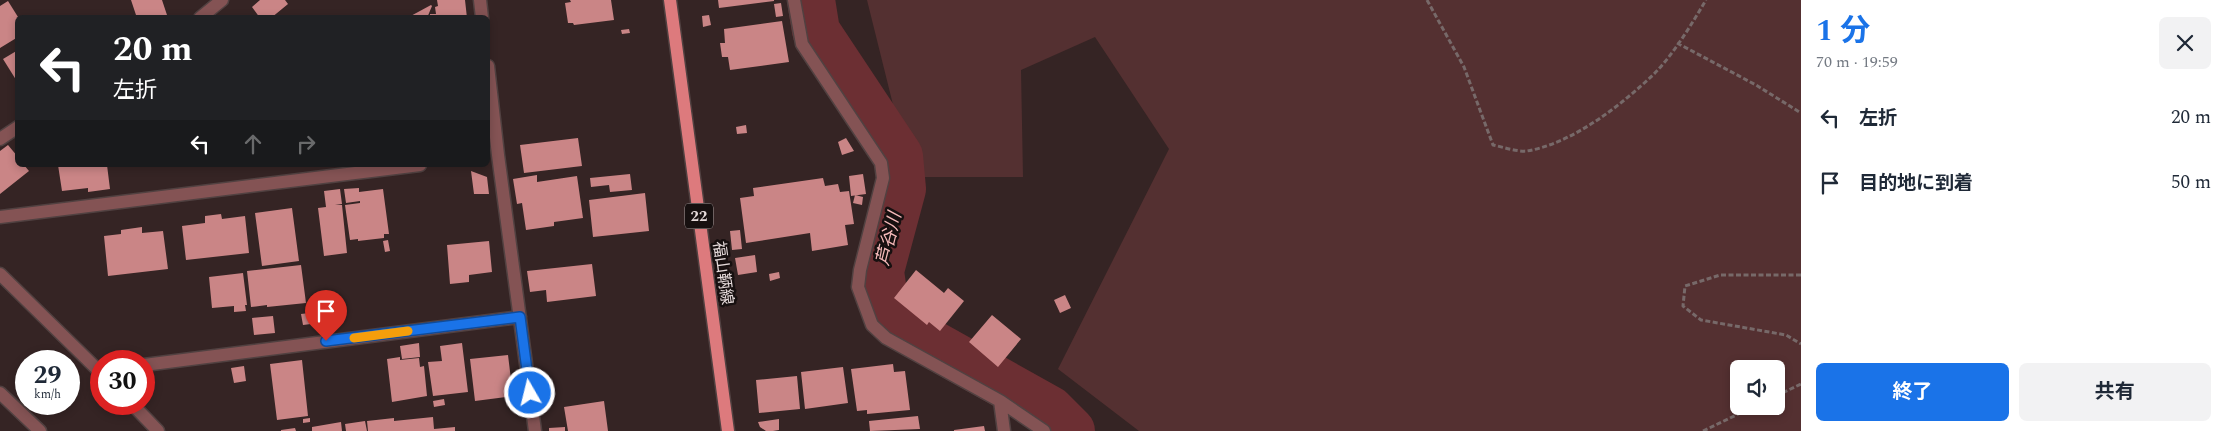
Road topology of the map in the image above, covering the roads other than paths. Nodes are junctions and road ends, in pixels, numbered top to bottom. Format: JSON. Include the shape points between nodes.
{"nodes":[{"id":1,"x":222,"y":0,"type":"edge"},
{"id":2,"x":480,"y":0,"type":"edge"},
{"id":3,"x":670,"y":0,"type":"edge"},
{"id":4,"x":794,"y":0,"type":"edge"},
{"id":5,"x":204,"y":15,"type":"edge"},
{"id":6,"x":482,"y":15,"type":"edge"},
{"id":7,"x":490,"y":102,"type":"edge"},
{"id":8,"x":15,"y":129,"type":"edge"},
{"id":9,"x":0,"y":139,"type":"edge"},
{"id":10,"x":493,"y":156,"type":"edge"},
{"id":11,"x":404,"y":167,"type":"edge"},
{"id":12,"x":0,"y":216,"type":"edge"},
{"id":13,"x":0,"y":274,"type":"edge"},
{"id":14,"x":520,"y":317,"type":"junction"},
{"id":15,"x":90,"y":362,"type":"edge"},
{"id":16,"x":155,"y":364,"type":"edge"},
{"id":17,"x":0,"y":393,"type":"edge"},
{"id":18,"x":1000,"y":401,"type":"junction"},
{"id":19,"x":143,"y":415,"type":"edge"},
{"id":20,"x":40,"y":431,"type":"edge"},
{"id":21,"x":158,"y":431,"type":"edge"},
{"id":22,"x":535,"y":431,"type":"edge"},
{"id":23,"x":728,"y":431,"type":"edge"},
{"id":24,"x":1004,"y":431,"type":"edge"},
{"id":25,"x":1044,"y":431,"type":"edge"}],
"edges":[{"from":1,"to":5,"type":"street"},
{"from":2,"to":6,"type":"street"},
{"from":3,"to":23,"type":"main road","name":"福山鞆線","number":"22"},
{"from":4,"to":18,"type":"street","via":[[802,44],[881,163],[883,178],[858,287],[872,324],[886,338]]},
{"from":7,"to":10,"type":"street"},
{"from":8,"to":9,"type":"street"},
{"from":10,"to":14,"type":"street"},
{"from":11,"to":12,"type":"street"},
{"from":13,"to":15,"type":"street"},
{"from":14,"to":16,"type":"street"},
{"from":14,"to":22,"type":"street"},
{"from":17,"to":20,"type":"street"},
{"from":18,"to":24,"type":"street"},
{"from":18,"to":25,"type":"street"},
{"from":19,"to":21,"type":"street"}]}
